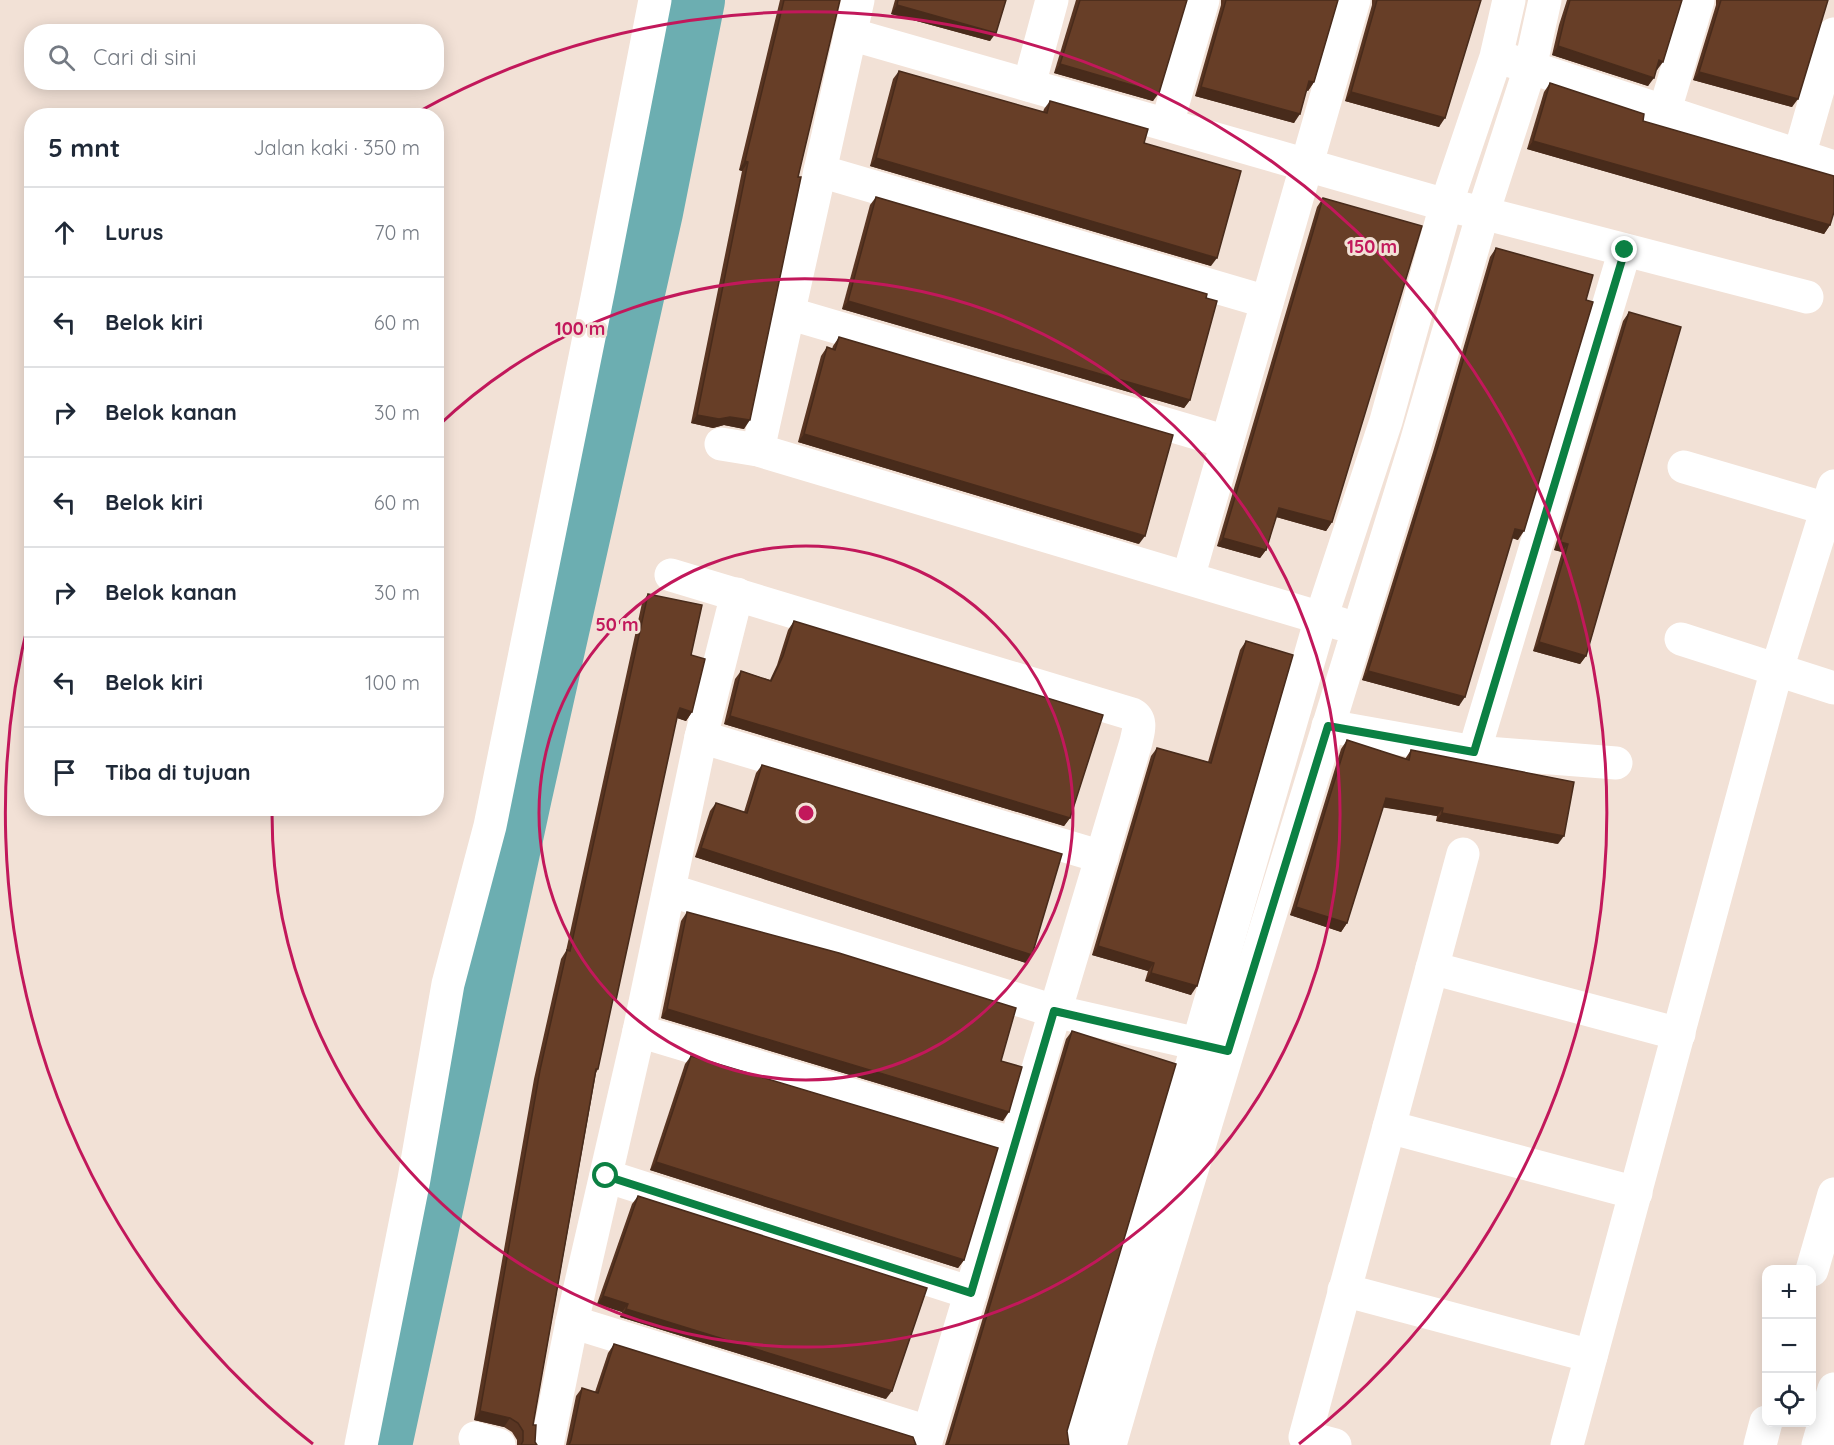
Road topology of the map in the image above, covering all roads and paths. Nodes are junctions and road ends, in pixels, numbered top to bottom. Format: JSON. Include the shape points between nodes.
{"nodes":[{"id":1,"x":655,"y":0,"type":"edge"},
{"id":2,"x":858,"y":0,"type":"edge"},
{"id":3,"x":1052,"y":0,"type":"edge"},
{"id":4,"x":1203,"y":0,"type":"edge"},
{"id":5,"x":1354,"y":0,"type":"edge"},
{"id":6,"x":1509,"y":0,"type":"edge"},
{"id":7,"x":1545,"y":0,"type":"edge"},
{"id":8,"x":1698,"y":0,"type":"edge"},
{"id":9,"x":850,"y":33,"type":"junction"},
{"id":10,"x":1834,"y":34,"type":"edge"},
{"id":11,"x":1496,"y":57,"type":"junction"},
{"id":12,"x":1530,"y":68,"type":"junction"},
{"id":13,"x":1029,"y":85,"type":"junction"},
{"id":14,"x":1664,"y":113,"type":"junction"},
{"id":15,"x":1167,"y":124,"type":"junction"},
{"id":16,"x":1799,"y":156,"type":"junction"},
{"id":17,"x":1306,"y":165,"type":"junction"},
{"id":18,"x":1834,"y":167,"type":"edge"},
{"id":19,"x":820,"y":171,"type":"junction"},
{"id":20,"x":1446,"y":205,"type":"junction"},
{"id":21,"x":1483,"y":213,"type":"junction"},
{"id":22,"x":1625,"y":250,"type":"junction"},
{"id":23,"x":1807,"y":297,"type":"dead end"},
{"id":24,"x":1267,"y":302,"type":"junction"},
{"id":25,"x":788,"y":313,"type":"junction"},
{"id":26,"x":1227,"y":442,"type":"junction"},
{"id":27,"x":721,"y":444,"type":"dead end"},
{"id":28,"x":758,"y":450,"type":"junction"},
{"id":29,"x":1684,"y":467,"type":"dead end"},
{"id":30,"x":1831,"y":497,"type":"edge"},
{"id":31,"x":671,"y":575,"type":"dead end"},
{"id":32,"x":1188,"y":578,"type":"junction"},
{"id":33,"x":737,"y":594,"type":"junction"},
{"id":34,"x":1321,"y":618,"type":"junction"},
{"id":35,"x":1357,"y":628,"type":"junction"},
{"id":36,"x":1681,"y":639,"type":"dead end"},
{"id":37,"x":1778,"y":669,"type":"junction"},
{"id":38,"x":1834,"y":688,"type":"edge"},
{"id":39,"x":1328,"y":726,"type":"junction"},
{"id":40,"x":701,"y":737,"type":"junction"},
{"id":41,"x":1474,"y":752,"type":"junction"},
{"id":42,"x":1616,"y":763,"type":"dead end"},
{"id":43,"x":1463,"y":854,"type":"dead end"},
{"id":44,"x":1101,"y":857,"type":"junction"},
{"id":45,"x":669,"y":890,"type":"junction"},
{"id":46,"x":1432,"y":968,"type":"junction"},
{"id":47,"x":1054,"y":1011,"type":"junction"},
{"id":48,"x":639,"y":1031,"type":"junction"},
{"id":49,"x":1679,"y":1034,"type":"junction"},
{"id":50,"x":1213,"y":1047,"type":"junction"},
{"id":51,"x":1389,"y":1127,"type":"junction"},
{"id":52,"x":1015,"y":1144,"type":"junction"},
{"id":53,"x":606,"y":1176,"type":"junction"},
{"id":54,"x":1636,"y":1193,"type":"junction"},
{"id":55,"x":1834,"y":1194,"type":"edge"},
{"id":56,"x":1813,"y":1265,"type":"edge"},
{"id":57,"x":1344,"y":1290,"type":"junction"},
{"id":58,"x":971,"y":1293,"type":"junction"},
{"id":59,"x":572,"y":1322,"type":"junction"},
{"id":60,"x":1591,"y":1356,"type":"junction"},
{"id":61,"x":1834,"y":1389,"type":"edge"},
{"id":62,"x":1765,"y":1427,"type":"edge"},
{"id":63,"x":927,"y":1438,"type":"edge"},
{"id":64,"x":361,"y":1445,"type":"edge"},
{"id":65,"x":547,"y":1445,"type":"edge"},
{"id":66,"x":1079,"y":1445,"type":"edge"},
{"id":67,"x":1110,"y":1445,"type":"edge"},
{"id":68,"x":1335,"y":1445,"type":"edge"},
{"id":69,"x":1567,"y":1445,"type":"edge"},
{"id":70,"x":1760,"y":1445,"type":"edge"},
{"id":71,"x":1818,"y":1445,"type":"edge"}],
"edges":[{"from":1,"to":64,"type":"street","via":[[492,814],[448,984]]},
{"from":2,"to":9,"type":"street"},
{"from":3,"to":13,"type":"street"},
{"from":4,"to":15,"type":"street"},
{"from":5,"to":17,"type":"street"},
{"from":6,"to":11,"type":"street"},
{"from":7,"to":12,"type":"street"},
{"from":8,"to":14,"type":"street"},
{"from":9,"to":13,"type":"street"},
{"from":9,"to":19,"type":"street"},
{"from":10,"to":16,"type":"street"},
{"from":11,"to":12,"type":"street"},
{"from":11,"to":20,"type":"street"},
{"from":12,"to":14,"type":"street"},
{"from":12,"to":21,"type":"street"},
{"from":13,"to":15,"type":"street"},
{"from":14,"to":16,"type":"street"},
{"from":15,"to":17,"type":"street"},
{"from":16,"to":18,"type":"street"},
{"from":17,"to":20,"type":"street"},
{"from":17,"to":24,"type":"street"},
{"from":19,"to":24,"type":"street"},
{"from":19,"to":25,"type":"street"},
{"from":20,"to":21,"type":"street"},
{"from":20,"to":34,"type":"street","via":[[1386,422]]},
{"from":21,"to":22,"type":"street"},
{"from":21,"to":35,"type":"street"},
{"from":22,"to":23,"type":"street"},
{"from":22,"to":41,"type":"street"},
{"from":24,"to":26,"type":"street"},
{"from":25,"to":26,"type":"street"},
{"from":25,"to":28,"type":"street"},
{"from":26,"to":32,"type":"street"},
{"from":27,"to":28,"type":"street"},
{"from":28,"to":32,"type":"street"},
{"from":29,"to":30,"type":"street"},
{"from":30,"to":37,"type":"street"},
{"from":31,"to":33,"type":"street"},
{"from":32,"to":34,"type":"street"},
{"from":33,"to":40,"type":"street"},
{"from":33,"to":44,"type":"street","via":[[1136,716],[1139,731]]},
{"from":34,"to":35,"type":"street"},
{"from":34,"to":50,"type":"street"},
{"from":35,"to":39,"type":"street"},
{"from":36,"to":37,"type":"street"},
{"from":37,"to":38,"type":"street"},
{"from":37,"to":49,"type":"street"},
{"from":39,"to":41,"type":"street"},
{"from":39,"to":50,"type":"street"},
{"from":40,"to":44,"type":"street"},
{"from":40,"to":45,"type":"street"},
{"from":41,"to":42,"type":"street"},
{"from":43,"to":46,"type":"street"},
{"from":44,"to":47,"type":"street"},
{"from":45,"to":47,"type":"street"},
{"from":45,"to":48,"type":"street"},
{"from":46,"to":49,"type":"street"},
{"from":46,"to":51,"type":"street"},
{"from":47,"to":50,"type":"street"},
{"from":47,"to":52,"type":"street"},
{"from":48,"to":52,"type":"street"},
{"from":48,"to":53,"type":"street"},
{"from":49,"to":54,"type":"street"},
{"from":50,"to":66,"type":"street"},
{"from":50,"to":67,"type":"street"},
{"from":51,"to":54,"type":"street"},
{"from":51,"to":57,"type":"street"},
{"from":52,"to":58,"type":"street"},
{"from":53,"to":58,"type":"street"},
{"from":53,"to":59,"type":"street"},
{"from":54,"to":60,"type":"street"},
{"from":55,"to":56,"type":"street"},
{"from":57,"to":60,"type":"street"},
{"from":57,"to":68,"type":"street","via":[[1305,1437]]},
{"from":58,"to":63,"type":"street"},
{"from":59,"to":63,"type":"street"},
{"from":59,"to":65,"type":"street"},
{"from":60,"to":69,"type":"street"},
{"from":61,"to":71,"type":"street"},
{"from":62,"to":70,"type":"street"}]}
